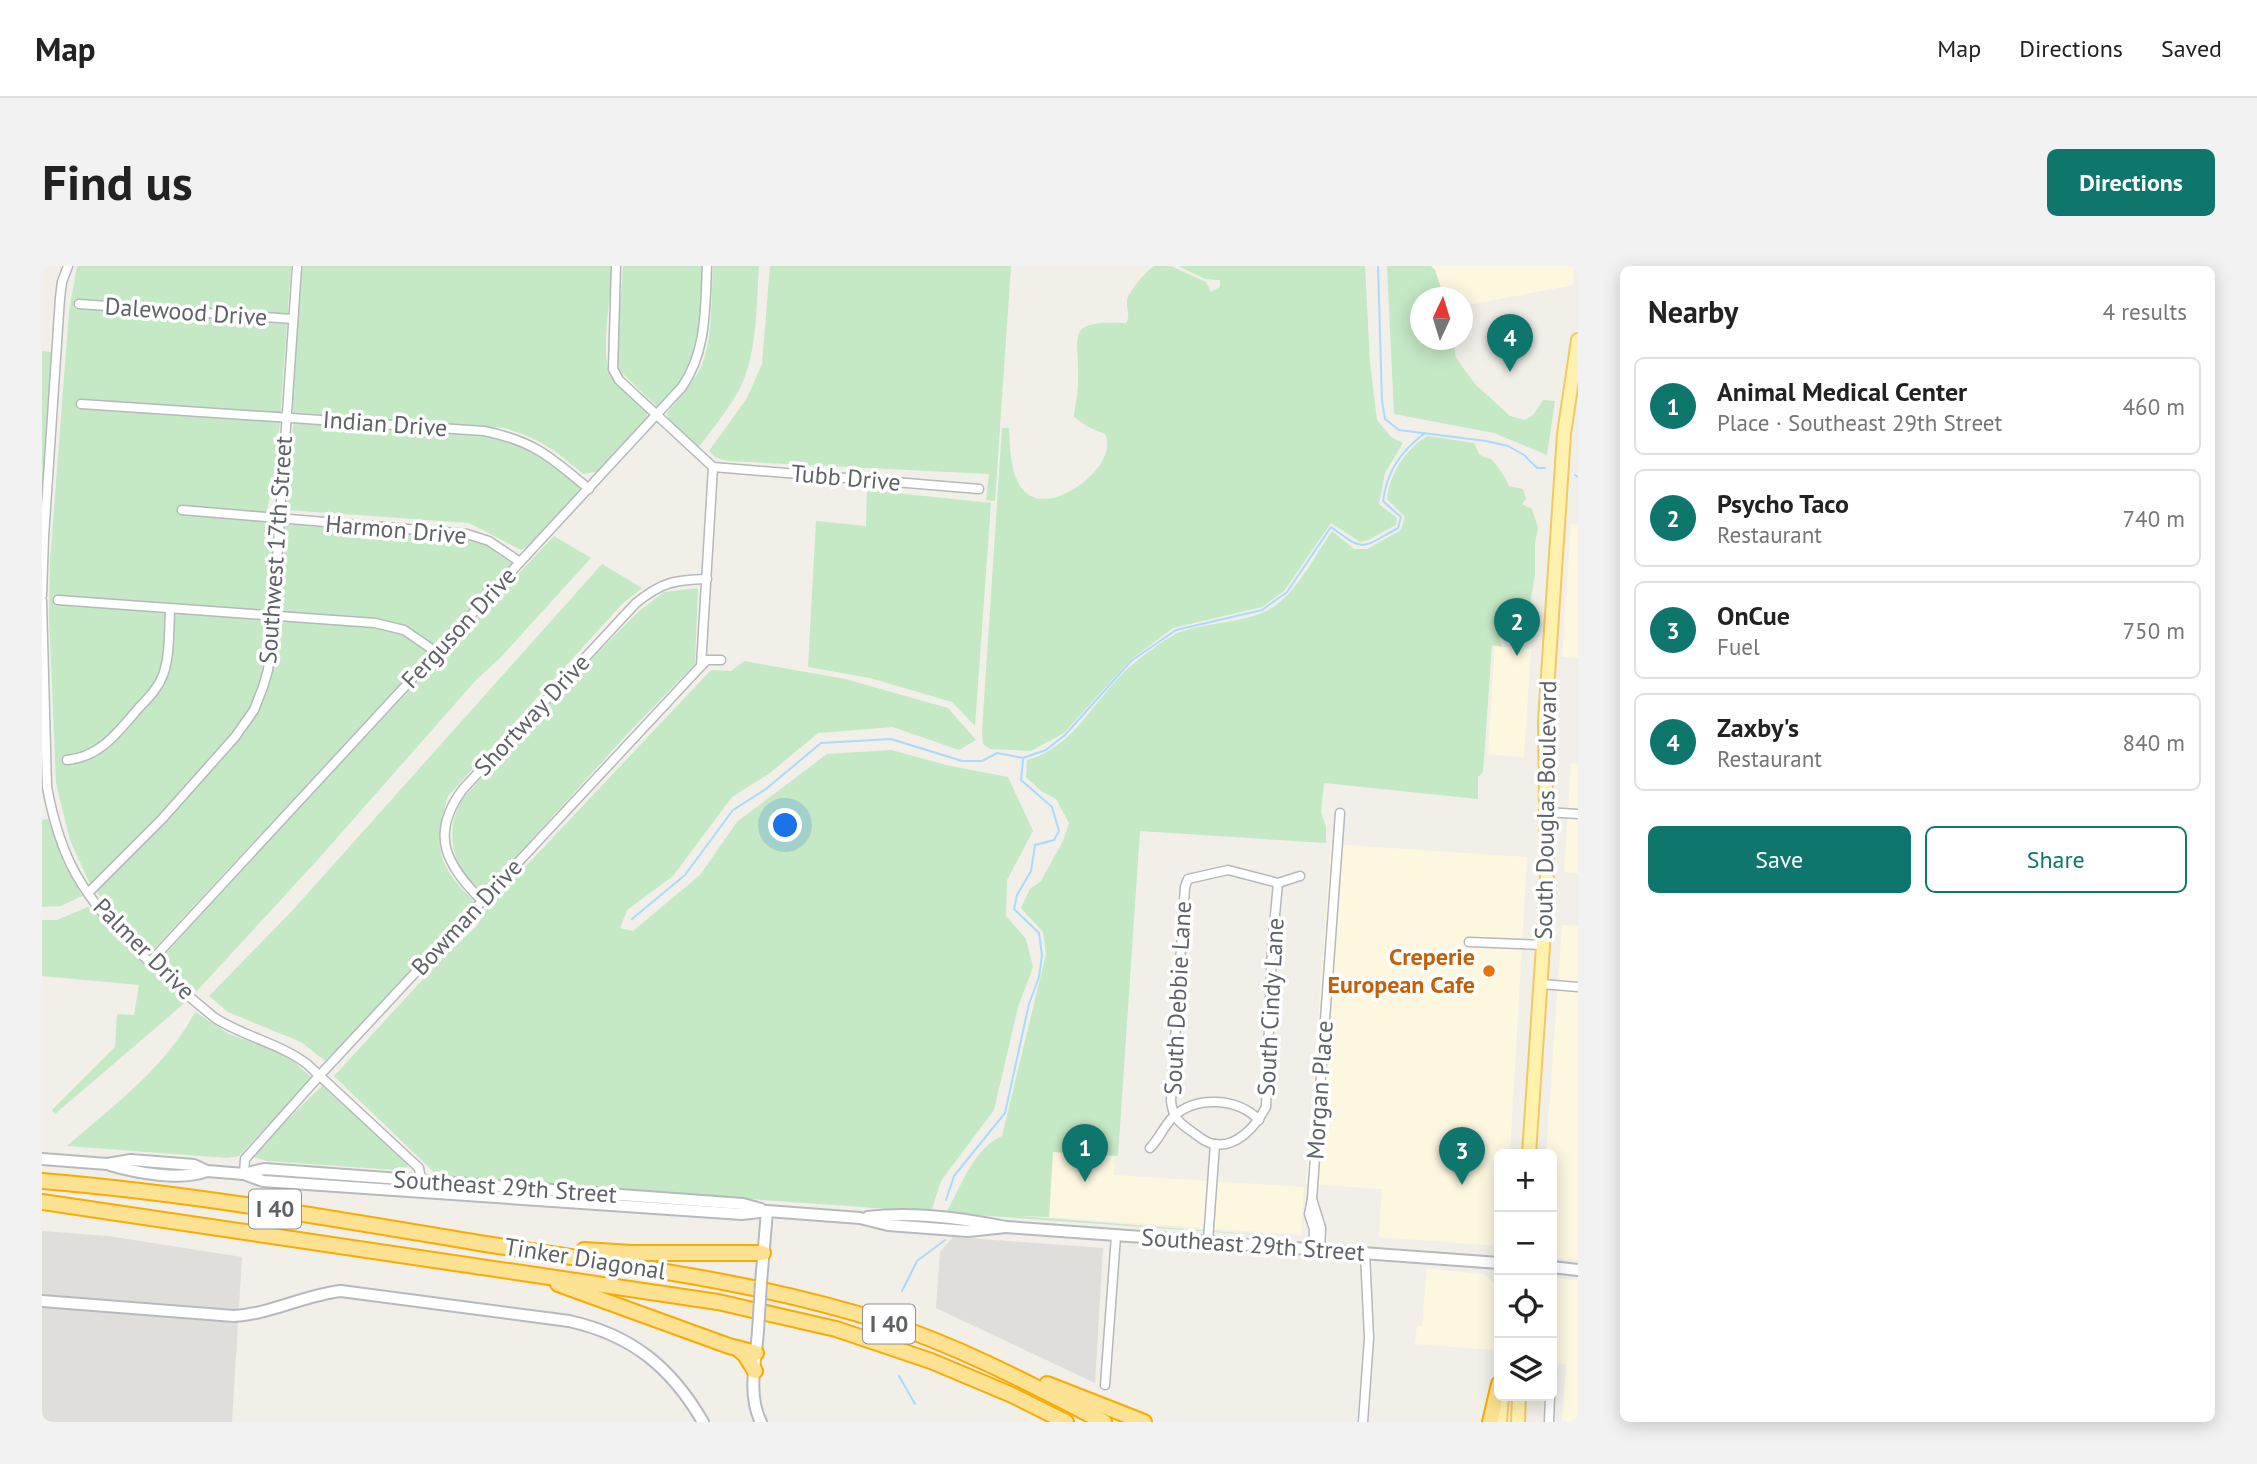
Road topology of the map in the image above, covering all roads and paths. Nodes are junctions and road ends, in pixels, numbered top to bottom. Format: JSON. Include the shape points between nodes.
{"nodes":[{"id":1,"x":68,"y":266,"type":"edge"},
{"id":2,"x":297,"y":266,"type":"edge"},
{"id":3,"x":616,"y":266,"type":"edge"},
{"id":4,"x":707,"y":266,"type":"edge"},
{"id":5,"x":79,"y":304,"type":"dead end"},
{"id":6,"x":293,"y":319,"type":"junction"},
{"id":7,"x":1578,"y":340,"type":"edge"},
{"id":8,"x":1573,"y":402,"type":"edge"},
{"id":9,"x":81,"y":404,"type":"dead end"},
{"id":10,"x":657,"y":414,"type":"junction"},
{"id":11,"x":286,"y":418,"type":"junction"},
{"id":12,"x":713,"y":467,"type":"junction"},
{"id":13,"x":589,"y":489,"type":"junction"},
{"id":14,"x":979,"y":489,"type":"dead end"},
{"id":15,"x":182,"y":510,"type":"dead end"},
{"id":16,"x":278,"y":519,"type":"junction"},
{"id":17,"x":520,"y":562,"type":"junction"},
{"id":18,"x":707,"y":579,"type":"junction"},
{"id":19,"x":42,"y":595,"type":"edge"},
{"id":20,"x":58,"y":600,"type":"dead end"},
{"id":21,"x":42,"y":601,"type":"edge"},
{"id":22,"x":170,"y":609,"type":"junction"},
{"id":23,"x":273,"y":615,"type":"junction"},
{"id":24,"x":436,"y":652,"type":"junction"},
{"id":25,"x":721,"y":660,"type":"dead end"},
{"id":26,"x":701,"y":666,"type":"junction"},
{"id":27,"x":43,"y":759,"type":"edge"},
{"id":28,"x":67,"y":760,"type":"dead end"},
{"id":29,"x":1546,"y":812,"type":"junction"},
{"id":30,"x":1340,"y":813,"type":"dead end"},
{"id":31,"x":1578,"y":814,"type":"edge"},
{"id":32,"x":1300,"y":876,"type":"dead end"},
{"id":33,"x":1278,"y":883,"type":"junction"},
{"id":34,"x":88,"y":893,"type":"junction"},
{"id":35,"x":482,"y":901,"type":"junction"},
{"id":36,"x":1469,"y":942,"type":"dead end"},
{"id":37,"x":1544,"y":945,"type":"junction"},
{"id":38,"x":152,"y":961,"type":"junction"},
{"id":39,"x":1542,"y":984,"type":"junction"},
{"id":40,"x":1578,"y":987,"type":"edge"},
{"id":41,"x":319,"y":1076,"type":"junction"},
{"id":42,"x":1173,"y":1116,"type":"junction"},
{"id":43,"x":1259,"y":1120,"type":"junction"},
{"id":44,"x":1215,"y":1144,"type":"junction"},
{"id":45,"x":1150,"y":1148,"type":"dead end"},
{"id":46,"x":1530,"y":1149,"type":"edge"},
{"id":47,"x":42,"y":1159,"type":"edge"},
{"id":48,"x":244,"y":1174,"type":"junction"},
{"id":49,"x":42,"y":1181,"type":"edge"},
{"id":50,"x":422,"y":1186,"type":"junction"},
{"id":51,"x":42,"y":1202,"type":"edge"},
{"id":52,"x":766,"y":1211,"type":"junction"},
{"id":53,"x":1116,"y":1236,"type":"junction"},
{"id":54,"x":1208,"y":1241,"type":"junction"},
{"id":55,"x":506,"y":1247,"type":"junction"},
{"id":56,"x":1316,"y":1250,"type":"junction"},
{"id":57,"x":1365,"y":1253,"type":"junction"},
{"id":58,"x":763,"y":1260,"type":"junction"},
{"id":59,"x":1494,"y":1263,"type":"edge"},
{"id":60,"x":1557,"y":1268,"type":"edge"},
{"id":61,"x":1578,"y":1270,"type":"edge"},
{"id":62,"x":534,"y":1274,"type":"junction"},
{"id":63,"x":42,"y":1301,"type":"edge"},
{"id":64,"x":737,"y":1348,"type":"junction"},
{"id":65,"x":756,"y":1353,"type":"junction"},
{"id":66,"x":990,"y":1364,"type":"junction"},
{"id":67,"x":755,"y":1371,"type":"junction"},
{"id":68,"x":1105,"y":1385,"type":"dead end"},
{"id":69,"x":1495,"y":1401,"type":"edge"},
{"id":70,"x":1502,"y":1401,"type":"edge"},
{"id":71,"x":1520,"y":1401,"type":"edge"},
{"id":72,"x":1550,"y":1401,"type":"edge"},
{"id":73,"x":1063,"y":1421,"type":"edge"},
{"id":74,"x":703,"y":1422,"type":"edge"},
{"id":75,"x":761,"y":1422,"type":"edge"},
{"id":76,"x":1104,"y":1422,"type":"edge"},
{"id":77,"x":1144,"y":1422,"type":"edge"},
{"id":78,"x":1363,"y":1422,"type":"edge"},
{"id":79,"x":1490,"y":1422,"type":"edge"},
{"id":80,"x":1500,"y":1422,"type":"edge"},
{"id":81,"x":1518,"y":1422,"type":"edge"},
{"id":82,"x":1549,"y":1422,"type":"edge"}],
"edges":[{"from":1,"to":19,"type":"street","via":[[60,298]]},
{"from":2,"to":6,"type":"street","name":"Southwest 17th Street"},
{"from":3,"to":10,"type":"street","via":[[613,369]]},
{"from":4,"to":10,"type":"street","name":"Ferguson Drive","via":[[698,359],[682,387]]},
{"from":5,"to":6,"type":"street","name":"Dalewood Drive"},
{"from":6,"to":11,"type":"street","name":"Southwest 17th Street"},
{"from":7,"to":8,"type":"main road","name":"South Douglas Boulevard"},
{"from":8,"to":29,"type":"main road","name":"South Douglas Boulevard","via":[[1545,721]]},
{"from":9,"to":11,"type":"street","name":"Indian Drive"},
{"from":10,"to":12,"type":"street"},
{"from":10,"to":13,"type":"street","name":"Ferguson Drive"},
{"from":11,"to":13,"type":"street","name":"Indian Drive","via":[[511,436],[547,454]]},
{"from":11,"to":16,"type":"street","name":"Southwest 17th Street"},
{"from":12,"to":14,"type":"street","name":"Tubb Drive"},
{"from":12,"to":18,"type":"street"},
{"from":13,"to":17,"type":"street","name":"Ferguson Drive"},
{"from":15,"to":16,"type":"street","name":"Harmon Drive"},
{"from":16,"to":17,"type":"street","name":"Harmon Drive","via":[[467,534],[489,541]]},
{"from":16,"to":23,"type":"street","name":"Southwest 17th Street"},
{"from":17,"to":24,"type":"street","name":"Ferguson Drive"},
{"from":18,"to":26,"type":"street"},
{"from":18,"to":35,"type":"street","name":"Shortway Drive","via":[[656,587],[636,603],[463,789],[445,824],[445,843],[449,861]]},
{"from":20,"to":22,"type":"street"},
{"from":21,"to":27,"type":"street","name":"Palmer Drive"},
{"from":22,"to":23,"type":"street"},
{"from":22,"to":28,"type":"street","via":[[164,672],[158,686],[113,739],[94,753]]},
{"from":23,"to":24,"type":"street","via":[[393,626]]},
{"from":23,"to":34,"type":"street","name":"Southwest 17th Street","via":[[268,670],[254,710],[162,819]]},
{"from":24,"to":38,"type":"street","name":"Ferguson Drive"},
{"from":25,"to":26,"type":"street","via":[[707,660]]},
{"from":26,"to":35,"type":"street","name":"Bowman Drive"},
{"from":27,"to":34,"type":"street","name":"Palmer Drive","via":[[53,817],[71,865]]},
{"from":29,"to":31,"type":"street"},
{"from":29,"to":37,"type":"main road","name":"South Douglas Boulevard"},
{"from":30,"to":56,"type":"street","name":"Morgan Place","via":[[1312,1199],[1321,1228]]},
{"from":32,"to":33,"type":"street"},
{"from":33,"to":42,"type":"street","name":"South Debbie Lane","via":[[1228,870],[1188,879]]},
{"from":33,"to":43,"type":"street","name":"South Cindy Lane","via":[[1266,1107]]},
{"from":34,"to":38,"type":"street","name":"Palmer Drive"},
{"from":35,"to":41,"type":"street","name":"Bowman Drive"},
{"from":36,"to":37,"type":"street"},
{"from":37,"to":39,"type":"main road","name":"South Douglas Boulevard"},
{"from":38,"to":41,"type":"street","name":"Palmer Drive","via":[[215,1018],[291,1052]]},
{"from":39,"to":40,"type":"street"},
{"from":39,"to":46,"type":"main road","name":"South Douglas Boulevard"},
{"from":41,"to":48,"type":"street","name":"Bowman Drive","via":[[245,1159]]},
{"from":41,"to":50,"type":"street","name":"Palmer Drive","via":[[419,1168]]},
{"from":42,"to":43,"type":"street","via":[[1206,1102],[1243,1107]]},
{"from":42,"to":44,"type":"street","name":"South Debbie Lane"},
{"from":42,"to":45,"type":"street","name":"South Debbie Lane"},
{"from":43,"to":44,"type":"street","name":"South Cindy Lane","via":[[1241,1138]]},
{"from":44,"to":54,"type":"street"},
{"from":47,"to":48,"type":"main road","name":"Southeast 29th Street","via":[[194,1176],[207,1171]]},
{"from":48,"to":50,"type":"main road","name":"Southeast 29th Street","via":[[263,1181]]},
{"from":49,"to":55,"type":"highway","name":"Tinker Diagonal","number":"I 40","via":[[237,1203]]},
{"from":50,"to":52,"type":"main road","name":"Southeast 29th Street","via":[[742,1214]]},
{"from":51,"to":62,"type":"highway","name":"Tinker Diagonal","number":"I 40"},
{"from":52,"to":53,"type":"main road","name":"Southeast 29th Street","via":[[860,1218],[888,1214]]},
{"from":52,"to":58,"type":"main road"},
{"from":53,"to":54,"type":"main road","name":"Southeast 29th Street"},
{"from":53,"to":68,"type":"street"},
{"from":54,"to":56,"type":"main road","name":"Southeast 29th Street"},
{"from":55,"to":58,"type":"highway"},
{"from":55,"to":66,"type":"highway","name":"Tinker Diagonal","number":"I 40","via":[[784,1295],[886,1323]]},
{"from":56,"to":57,"type":"main road","name":"Southeast 29th Street"},
{"from":57,"to":59,"type":"main road","name":"Southeast 29th Street"},
{"from":57,"to":78,"type":"street","via":[[1369,1338]]},
{"from":58,"to":65,"type":"main road","bridge":true},
{"from":60,"to":61,"type":"main road"},
{"from":62,"to":64,"type":"highway"},
{"from":62,"to":73,"type":"highway","name":"Tinker Diagonal","number":"I 40","via":[[718,1302],[836,1329],[931,1361]]},
{"from":63,"to":74,"type":"main road","via":[[234,1316],[341,1292],[569,1321],[617,1336],[644,1353],[671,1376]]},
{"from":64,"to":65,"type":"highway"},
{"from":64,"to":67,"type":"highway"},
{"from":65,"to":67,"type":"main road"},
{"from":66,"to":76,"type":"highway","name":"Tinker Diagonal","number":"I 40"},
{"from":66,"to":77,"type":"highway"},
{"from":67,"to":75,"type":"main road","via":[[755,1403]]},
{"from":69,"to":79,"type":"highway"},
{"from":70,"to":80,"type":"main road"},
{"from":71,"to":81,"type":"main road"},
{"from":72,"to":82,"type":"street"}]}
